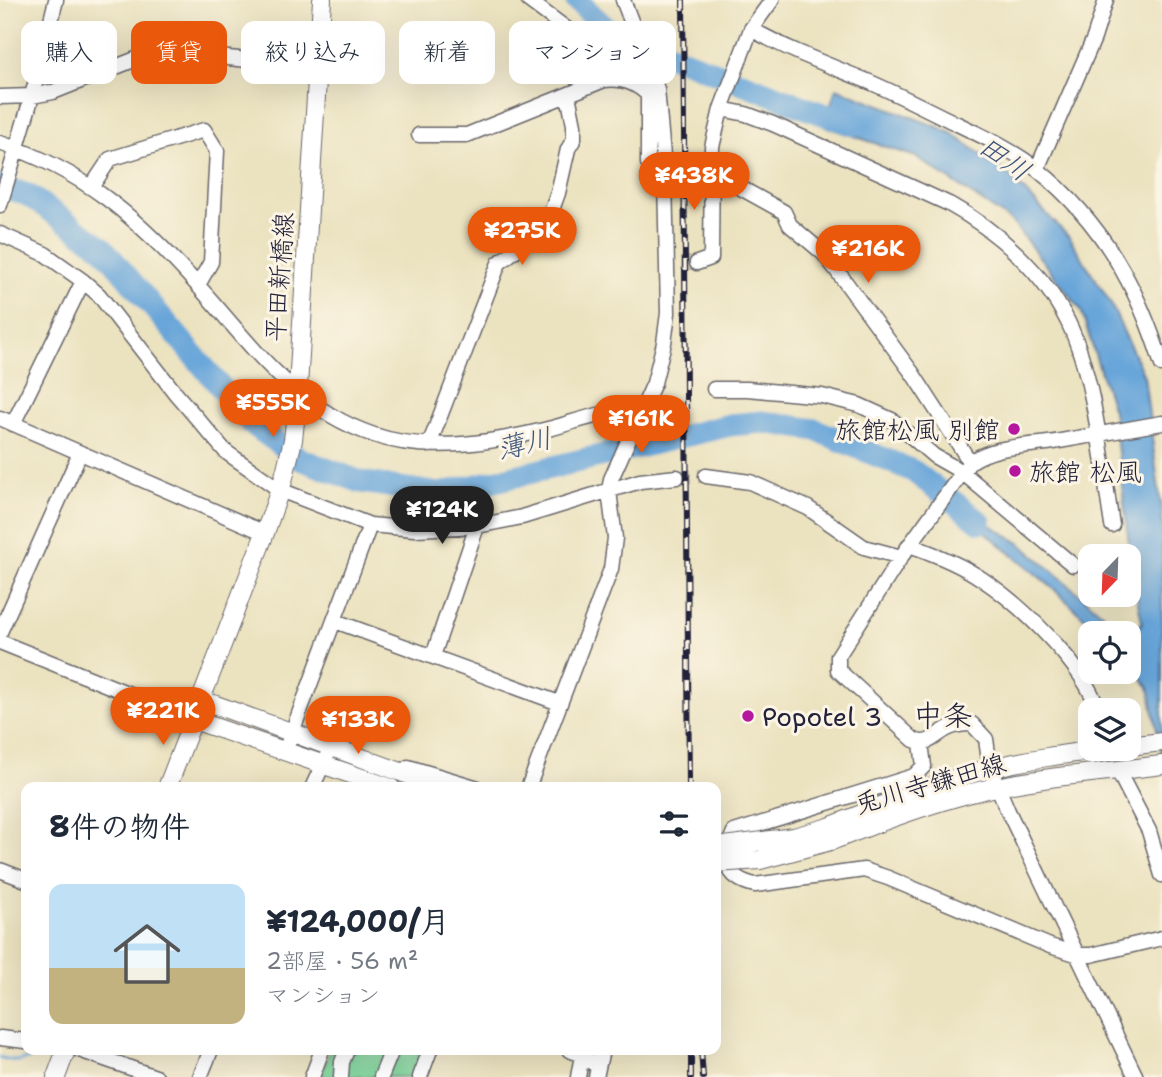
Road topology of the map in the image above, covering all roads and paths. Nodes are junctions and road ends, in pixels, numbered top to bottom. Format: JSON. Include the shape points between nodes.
{"nodes":[{"id":1,"x":56,"y":0,"type":"edge"},
{"id":2,"x":322,"y":0,"type":"edge"},
{"id":3,"x":528,"y":0,"type":"edge"},
{"id":4,"x":623,"y":0,"type":"edge"},
{"id":5,"x":772,"y":0,"type":"edge"},
{"id":6,"x":1105,"y":0,"type":"edge"},
{"id":7,"x":321,"y":21,"type":"edge"},
{"id":8,"x":556,"y":21,"type":"edge"},
{"id":9,"x":631,"y":21,"type":"edge"},
{"id":10,"x":749,"y":33,"type":"junction"},
{"id":11,"x":241,"y":60,"type":"edge"},
{"id":12,"x":317,"y":84,"type":"edge"},
{"id":13,"x":655,"y":84,"type":"edge"},
{"id":14,"x":568,"y":95,"type":"junction"},
{"id":15,"x":32,"y":96,"type":"junction"},
{"id":16,"x":0,"y":97,"type":"edge"},
{"id":17,"x":722,"y":106,"type":"junction"},
{"id":18,"x":419,"y":135,"type":"dead end"},
{"id":19,"x":0,"y":143,"type":"edge"},
{"id":20,"x":16,"y":153,"type":"junction"},
{"id":21,"x":1037,"y":169,"type":"junction"},
{"id":22,"x":704,"y":176,"type":"junction"},
{"id":23,"x":672,"y":177,"type":"junction"},
{"id":24,"x":92,"y":186,"type":"junction"},
{"id":25,"x":0,"y":205,"type":"edge"},
{"id":26,"x":0,"y":234,"type":"edge"},
{"id":27,"x":697,"y":263,"type":"dead end"},
{"id":28,"x":83,"y":281,"type":"junction"},
{"id":29,"x":198,"y":285,"type":"junction"},
{"id":30,"x":1162,"y":365,"type":"edge"},
{"id":31,"x":714,"y":389,"type":"dead end"},
{"id":32,"x":297,"y":399,"type":"junction"},
{"id":33,"x":639,"y":416,"type":"junction"},
{"id":34,"x":7,"y":421,"type":"edge"},
{"id":35,"x":1162,"y":423,"type":"edge"},
{"id":36,"x":1101,"y":434,"type":"junction"},
{"id":37,"x":429,"y":445,"type":"junction"},
{"id":38,"x":80,"y":453,"type":"junction"},
{"id":39,"x":963,"y":471,"type":"junction"},
{"id":40,"x":706,"y":476,"type":"tunnel mouth"},
{"id":41,"x":677,"y":477,"type":"tunnel mouth"},
{"id":42,"x":281,"y":485,"type":"junction"},
{"id":43,"x":610,"y":485,"type":"junction"},
{"id":44,"x":370,"y":525,"type":"junction"},
{"id":45,"x":1112,"y":525,"type":"dead end"},
{"id":46,"x":477,"y":526,"type":"junction"},
{"id":47,"x":265,"y":533,"type":"junction"},
{"id":48,"x":905,"y":551,"type":"junction"},
{"id":49,"x":1073,"y":565,"type":"dead end"},
{"id":50,"x":335,"y":621,"type":"junction"},
{"id":51,"x":0,"y":632,"type":"edge"},
{"id":52,"x":0,"y":642,"type":"edge"},
{"id":53,"x":433,"y":656,"type":"junction"},
{"id":54,"x":1092,"y":698,"type":"edge"},
{"id":55,"x":202,"y":700,"type":"junction"},
{"id":56,"x":559,"y":703,"type":"junction"},
{"id":57,"x":194,"y":720,"type":"junction"},
{"id":58,"x":290,"y":732,"type":"junction"},
{"id":59,"x":921,"y":743,"type":"junction"},
{"id":60,"x":1162,"y":743,"type":"edge"},
{"id":61,"x":1141,"y":745,"type":"edge"},
{"id":62,"x":331,"y":747,"type":"junction"},
{"id":63,"x":285,"y":751,"type":"junction"},
{"id":64,"x":1078,"y":753,"type":"edge"},
{"id":65,"x":379,"y":763,"type":"junction"},
{"id":66,"x":322,"y":764,"type":"junction"},
{"id":67,"x":1162,"y":765,"type":"edge"},
{"id":68,"x":990,"y":768,"type":"junction"},
{"id":69,"x":1122,"y":770,"type":"junction"},
{"id":70,"x":169,"y":782,"type":"edge"},
{"id":71,"x":315,"y":782,"type":"edge"},
{"id":72,"x":374,"y":782,"type":"edge"},
{"id":73,"x":427,"y":782,"type":"edge"},
{"id":74,"x":459,"y":782,"type":"edge"},
{"id":75,"x":530,"y":782,"type":"edge"},
{"id":76,"x":999,"y":788,"type":"junction"},
{"id":77,"x":831,"y":833,"type":"junction"},
{"id":78,"x":721,"y":846,"type":"edge"},
{"id":79,"x":721,"y":863,"type":"edge"},
{"id":80,"x":0,"y":870,"type":"edge"},
{"id":81,"x":1162,"y":875,"type":"edge"},
{"id":82,"x":21,"y":878,"type":"edge"},
{"id":83,"x":1162,"y":938,"type":"edge"},
{"id":84,"x":1079,"y":955,"type":"junction"},
{"id":85,"x":0,"y":1038,"type":"edge"},
{"id":86,"x":21,"y":1040,"type":"edge"},
{"id":87,"x":64,"y":1055,"type":"edge"},
{"id":88,"x":93,"y":1055,"type":"edge"},
{"id":89,"x":209,"y":1055,"type":"edge"},
{"id":90,"x":320,"y":1055,"type":"edge"},
{"id":91,"x":345,"y":1055,"type":"edge"},
{"id":92,"x":390,"y":1055,"type":"edge"},
{"id":93,"x":428,"y":1055,"type":"edge"},
{"id":94,"x":578,"y":1055,"type":"edge"},
{"id":95,"x":581,"y":1055,"type":"edge"},
{"id":96,"x":597,"y":1072,"type":"edge"},
{"id":97,"x":55,"y":1077,"type":"edge"},
{"id":98,"x":156,"y":1077,"type":"edge"},
{"id":99,"x":200,"y":1077,"type":"edge"},
{"id":100,"x":312,"y":1077,"type":"edge"},
{"id":101,"x":341,"y":1077,"type":"edge"},
{"id":102,"x":381,"y":1077,"type":"edge"},
{"id":103,"x":420,"y":1077,"type":"edge"},
{"id":104,"x":578,"y":1077,"type":"edge"},
{"id":105,"x":1136,"y":1077,"type":"edge"}],
"edges":[{"from":1,"to":15,"type":"street"},
{"from":2,"to":7,"type":"main road","name":"平田新橋線"},
{"from":3,"to":8,"type":"street"},
{"from":4,"to":9,"type":"street"},
{"from":5,"to":10,"type":"street"},
{"from":6,"to":21,"type":"street","via":[[1094,38]]},
{"from":10,"to":17,"type":"street"},
{"from":10,"to":21,"type":"street","via":[[875,84],[997,143]]},
{"from":11,"to":15,"type":"street","via":[[179,53],[146,55]]},
{"from":12,"to":32,"type":"main road","name":"平田新橋線"},
{"from":13,"to":23,"type":"street"},
{"from":14,"to":18,"type":"street","via":[[467,135]]},
{"from":14,"to":23,"type":"street","via":[[617,78],[642,88],[648,95],[648,163],[654,175]]},
{"from":14,"to":37,"type":"street","via":[[574,139],[546,226],[499,263]]},
{"from":15,"to":16,"type":"street"},
{"from":15,"to":20,"type":"street"},
{"from":17,"to":22,"type":"street"},
{"from":17,"to":36,"type":"street","via":[[895,178],[974,217],[996,235],[1035,273],[1068,323]]},
{"from":19,"to":20,"type":"street"},
{"from":20,"to":24,"type":"street","via":[[49,162]]},
{"from":20,"to":25,"type":"street"},
{"from":21,"to":30,"type":"street","via":[[1096,229],[1127,275]]},
{"from":22,"to":27,"type":"street","via":[[711,258]]},
{"from":22,"to":39,"type":"street","via":[[721,177],[784,212],[790,225],[823,253],[913,374]]},
{"from":23,"to":33,"type":"street","via":[[673,262],[664,343]]},
{"from":24,"to":29,"type":"street","via":[[153,238]]},
{"from":24,"to":29,"type":"street","via":[[110,159],[204,130],[217,151],[211,262]]},
{"from":26,"to":28,"type":"street","via":[[45,254]]},
{"from":28,"to":34,"type":"street"},
{"from":28,"to":42,"type":"street","via":[[117,316],[226,452]]},
{"from":29,"to":32,"type":"street"},
{"from":31,"to":39,"type":"street","via":[[822,396],[859,405],[891,420],[934,456]]},
{"from":32,"to":37,"type":"street","via":[[376,436]]},
{"from":32,"to":42,"type":"main road","name":"平田新橋線","via":[[293,440]]},
{"from":33,"to":37,"type":"street","via":[[626,411],[494,439]]},
{"from":33,"to":43,"type":"street"},
{"from":34,"to":38,"type":"street"},
{"from":35,"to":36,"type":"street"},
{"from":36,"to":39,"type":"street","via":[[996,449],[982,454]]},
{"from":36,"to":45,"type":"street"},
{"from":38,"to":47,"type":"street"},
{"from":38,"to":51,"type":"street"},
{"from":39,"to":48,"type":"street"},
{"from":39,"to":49,"type":"street"},
{"from":40,"to":48,"type":"street","via":[[750,482],[808,508],[864,547]]},
{"from":41,"to":43,"type":"street"},
{"from":42,"to":44,"type":"street"},
{"from":42,"to":47,"type":"main road","name":"平田新橋線"},
{"from":43,"to":46,"type":"street","via":[[522,517]]},
{"from":43,"to":56,"type":"street","via":[[615,538],[611,569]]},
{"from":44,"to":46,"type":"street","via":[[415,529]]},
{"from":44,"to":50,"type":"street"},
{"from":46,"to":53,"type":"street"},
{"from":47,"to":55,"type":"main road","name":"平田新橋線"},
{"from":48,"to":54,"type":"street","via":[[939,555],[983,579],[1063,651]]},
{"from":48,"to":59,"type":"street","via":[[837,663],[838,670]]},
{"from":50,"to":53,"type":"street"},
{"from":50,"to":58,"type":"street"},
{"from":52,"to":57,"type":"street"},
{"from":53,"to":56,"type":"street"},
{"from":55,"to":57,"type":"main road","name":"平田新橋線"},
{"from":55,"to":58,"type":"main road"},
{"from":56,"to":75,"type":"street"},
{"from":57,"to":63,"type":"main road"},
{"from":57,"to":70,"type":"main road","name":"平田新橋線"},
{"from":58,"to":62,"type":"main road"},
{"from":58,"to":63,"type":"street"},
{"from":59,"to":68,"type":"street","via":[[948,728],[972,724],[986,739]]},
{"from":59,"to":84,"type":"street","via":[[924,766],[914,776],[734,832],[726,855],[729,869],[741,882],[755,885],[863,870]]},
{"from":60,"to":61,"type":"main road"},
{"from":62,"to":65,"type":"main road"},
{"from":62,"to":66,"type":"street"},
{"from":63,"to":66,"type":"main road"},
{"from":64,"to":68,"type":"main road","name":"兎川寺鎌田線"},
{"from":65,"to":73,"type":"main road"},
{"from":65,"to":74,"type":"street"},
{"from":66,"to":71,"type":"street"},
{"from":66,"to":72,"type":"main road"},
{"from":67,"to":69,"type":"main road","name":"兎川寺鎌田線"},
{"from":68,"to":76,"type":"street"},
{"from":68,"to":77,"type":"main road","name":"兎川寺鎌田線","via":[[937,784]]},
{"from":69,"to":76,"type":"main road","name":"兎川寺鎌田線"},
{"from":69,"to":81,"type":"street","via":[[1149,831]]},
{"from":76,"to":77,"type":"main road","name":"兎川寺鎌田線"},
{"from":76,"to":84,"type":"street"},
{"from":77,"to":78,"type":"main road","name":"兎川寺鎌田線","bridge":true},
{"from":77,"to":79,"type":"main road","name":"兎川寺鎌田線","bridge":true,"via":[[760,860]]},
{"from":80,"to":82,"type":"street"},
{"from":83,"to":84,"type":"street"},
{"from":84,"to":105,"type":"street"},
{"from":85,"to":86,"type":"street"},
{"from":87,"to":97,"type":"main road"},
{"from":88,"to":98,"type":"street"},
{"from":89,"to":99,"type":"street"},
{"from":90,"to":100,"type":"street"},
{"from":91,"to":101,"type":"street"},
{"from":92,"to":102,"type":"street"},
{"from":93,"to":103,"type":"street"},
{"from":94,"to":104,"type":"street"},
{"from":95,"to":96,"type":"street"}]}
